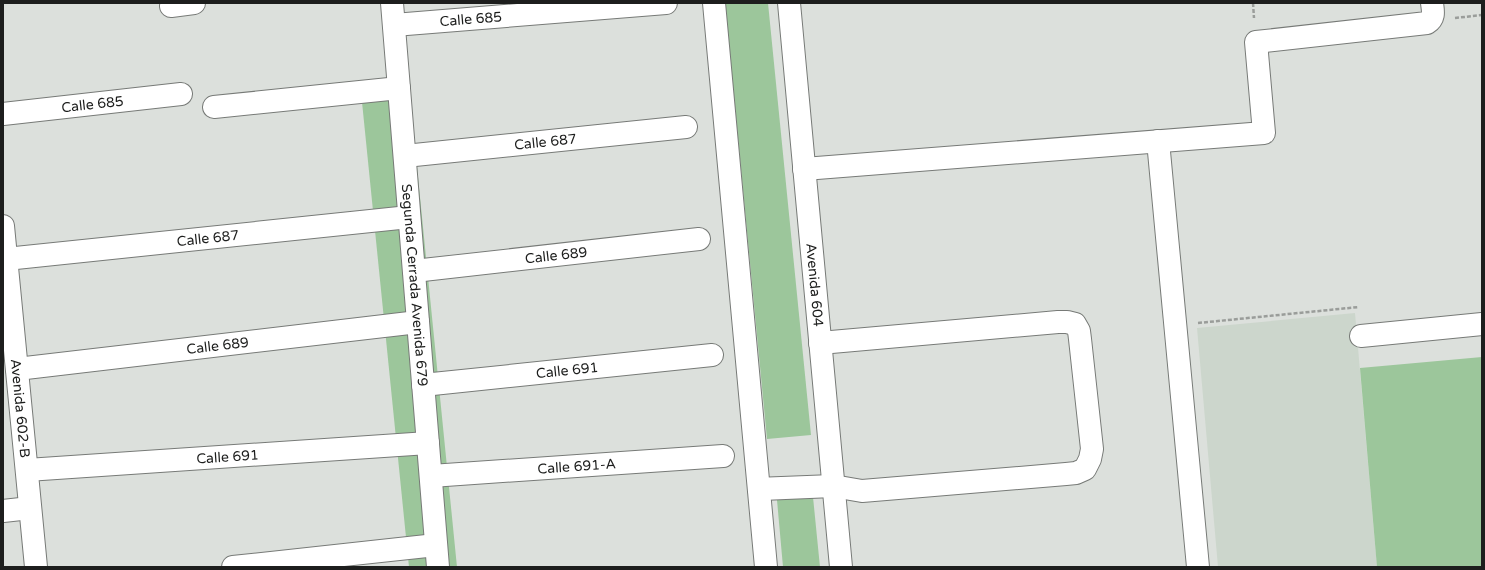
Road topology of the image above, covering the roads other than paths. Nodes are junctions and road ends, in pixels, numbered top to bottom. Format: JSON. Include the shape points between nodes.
{"nodes":[{"id":1,"x":194,"y":3,"type":"edge"},
{"id":2,"x":392,"y":3,"type":"edge"},
{"id":3,"x":666,"y":3,"type":"edge"},
{"id":4,"x":714,"y":3,"type":"edge"},
{"id":5,"x":789,"y":3,"type":"edge"},
{"id":6,"x":1432,"y":3,"type":"edge"},
{"id":7,"x":170,"y":6,"type":"dead end"},
{"id":8,"x":394,"y":25,"type":"junction"},
{"id":9,"x":399,"y":88,"type":"junction"},
{"id":10,"x":181,"y":94,"type":"dead end"},
{"id":11,"x":214,"y":107,"type":"dead end"},
{"id":12,"x":3,"y":114,"type":"edge"},
{"id":13,"x":686,"y":127,"type":"dead end"},
{"id":14,"x":1158,"y":141,"type":"junction"},
{"id":15,"x":405,"y":156,"type":"junction"},
{"id":16,"x":804,"y":169,"type":"junction"},
{"id":17,"x":409,"y":217,"type":"junction"},
{"id":18,"x":3,"y":226,"type":"edge"},
{"id":19,"x":699,"y":239,"type":"dead end"},
{"id":20,"x":6,"y":260,"type":"junction"},
{"id":21,"x":414,"y":271,"type":"junction"},
{"id":22,"x":418,"y":322,"type":"junction"},
{"id":23,"x":1482,"y":324,"type":"edge"},
{"id":24,"x":1361,"y":336,"type":"dead end"},
{"id":25,"x":820,"y":343,"type":"junction"},
{"id":26,"x":712,"y":355,"type":"dead end"},
{"id":27,"x":17,"y":369,"type":"junction"},
{"id":28,"x":423,"y":385,"type":"junction"},
{"id":29,"x":428,"y":443,"type":"junction"},
{"id":30,"x":723,"y":456,"type":"dead end"},
{"id":31,"x":27,"y":470,"type":"junction"},
{"id":32,"x":431,"y":476,"type":"junction"},
{"id":33,"x":833,"y":486,"type":"junction"},
{"id":34,"x":759,"y":489,"type":"junction"},
{"id":35,"x":30,"y":508,"type":"junction"},
{"id":36,"x":3,"y":511,"type":"edge"},
{"id":37,"x":436,"y":546,"type":"junction"},
{"id":38,"x":36,"y":567,"type":"edge"},
{"id":39,"x":233,"y":567,"type":"edge"},
{"id":40,"x":438,"y":567,"type":"edge"},
{"id":41,"x":766,"y":567,"type":"edge"},
{"id":42,"x":841,"y":567,"type":"edge"},
{"id":43,"x":1198,"y":567,"type":"edge"}],
"edges":[{"from":1,"to":7,"type":"street"},
{"from":2,"to":8,"type":"street","name":"Segunda Cerrada Avenida 679"},
{"from":3,"to":8,"type":"street","name":"Calle 685"},
{"from":4,"to":34,"type":"street"},
{"from":5,"to":16,"type":"street","name":"Avenida 604"},
{"from":6,"to":14,"type":"street","via":[[1433,16],[1427,23],[1256,42],[1264,133]]},
{"from":8,"to":9,"type":"street","name":"Segunda Cerrada Avenida 679"},
{"from":9,"to":11,"type":"street"},
{"from":9,"to":15,"type":"street","name":"Segunda Cerrada Avenida 679"},
{"from":10,"to":12,"type":"street","name":"Calle 685"},
{"from":13,"to":15,"type":"street","name":"Calle 687"},
{"from":14,"to":16,"type":"street"},
{"from":14,"to":43,"type":"street"},
{"from":15,"to":17,"type":"street","name":"Segunda Cerrada Avenida 679"},
{"from":16,"to":25,"type":"street","name":"Avenida 604"},
{"from":17,"to":20,"type":"street","name":"Calle 687"},
{"from":17,"to":21,"type":"street","name":"Segunda Cerrada Avenida 679"},
{"from":18,"to":20,"type":"street","name":"Avenida 602-B"},
{"from":19,"to":21,"type":"street","name":"Calle 689"},
{"from":20,"to":27,"type":"street","name":"Avenida 602-B"},
{"from":21,"to":22,"type":"street","name":"Segunda Cerrada Avenida 679"},
{"from":22,"to":27,"type":"street","name":"Calle 689"},
{"from":22,"to":28,"type":"street","name":"Segunda Cerrada Avenida 679"},
{"from":23,"to":24,"type":"street"},
{"from":25,"to":33,"type":"street","name":"Avenida 604"},
{"from":25,"to":33,"type":"street","via":[[1058,322],[1075,324],[1079,331],[1092,449],[1085,470],[1076,473],[862,491]]},
{"from":26,"to":28,"type":"street","name":"Calle 691"},
{"from":27,"to":31,"type":"street","name":"Avenida 602-B"},
{"from":28,"to":29,"type":"street","name":"Segunda Cerrada Avenida 679"},
{"from":29,"to":31,"type":"street","name":"Calle 691"},
{"from":29,"to":32,"type":"street","name":"Segunda Cerrada Avenida 679"},
{"from":30,"to":32,"type":"street","name":"Calle 691-A"},
{"from":31,"to":35,"type":"street","name":"Avenida 602-B"},
{"from":32,"to":37,"type":"street","name":"Segunda Cerrada Avenida 679"},
{"from":33,"to":34,"type":"street"},
{"from":33,"to":42,"type":"street","name":"Avenida 604"},
{"from":34,"to":41,"type":"street"},
{"from":35,"to":36,"type":"street"},
{"from":35,"to":38,"type":"street","name":"Avenida 602-B"},
{"from":37,"to":39,"type":"street"},
{"from":37,"to":40,"type":"street","name":"Segunda Cerrada Avenida 679"}]}
